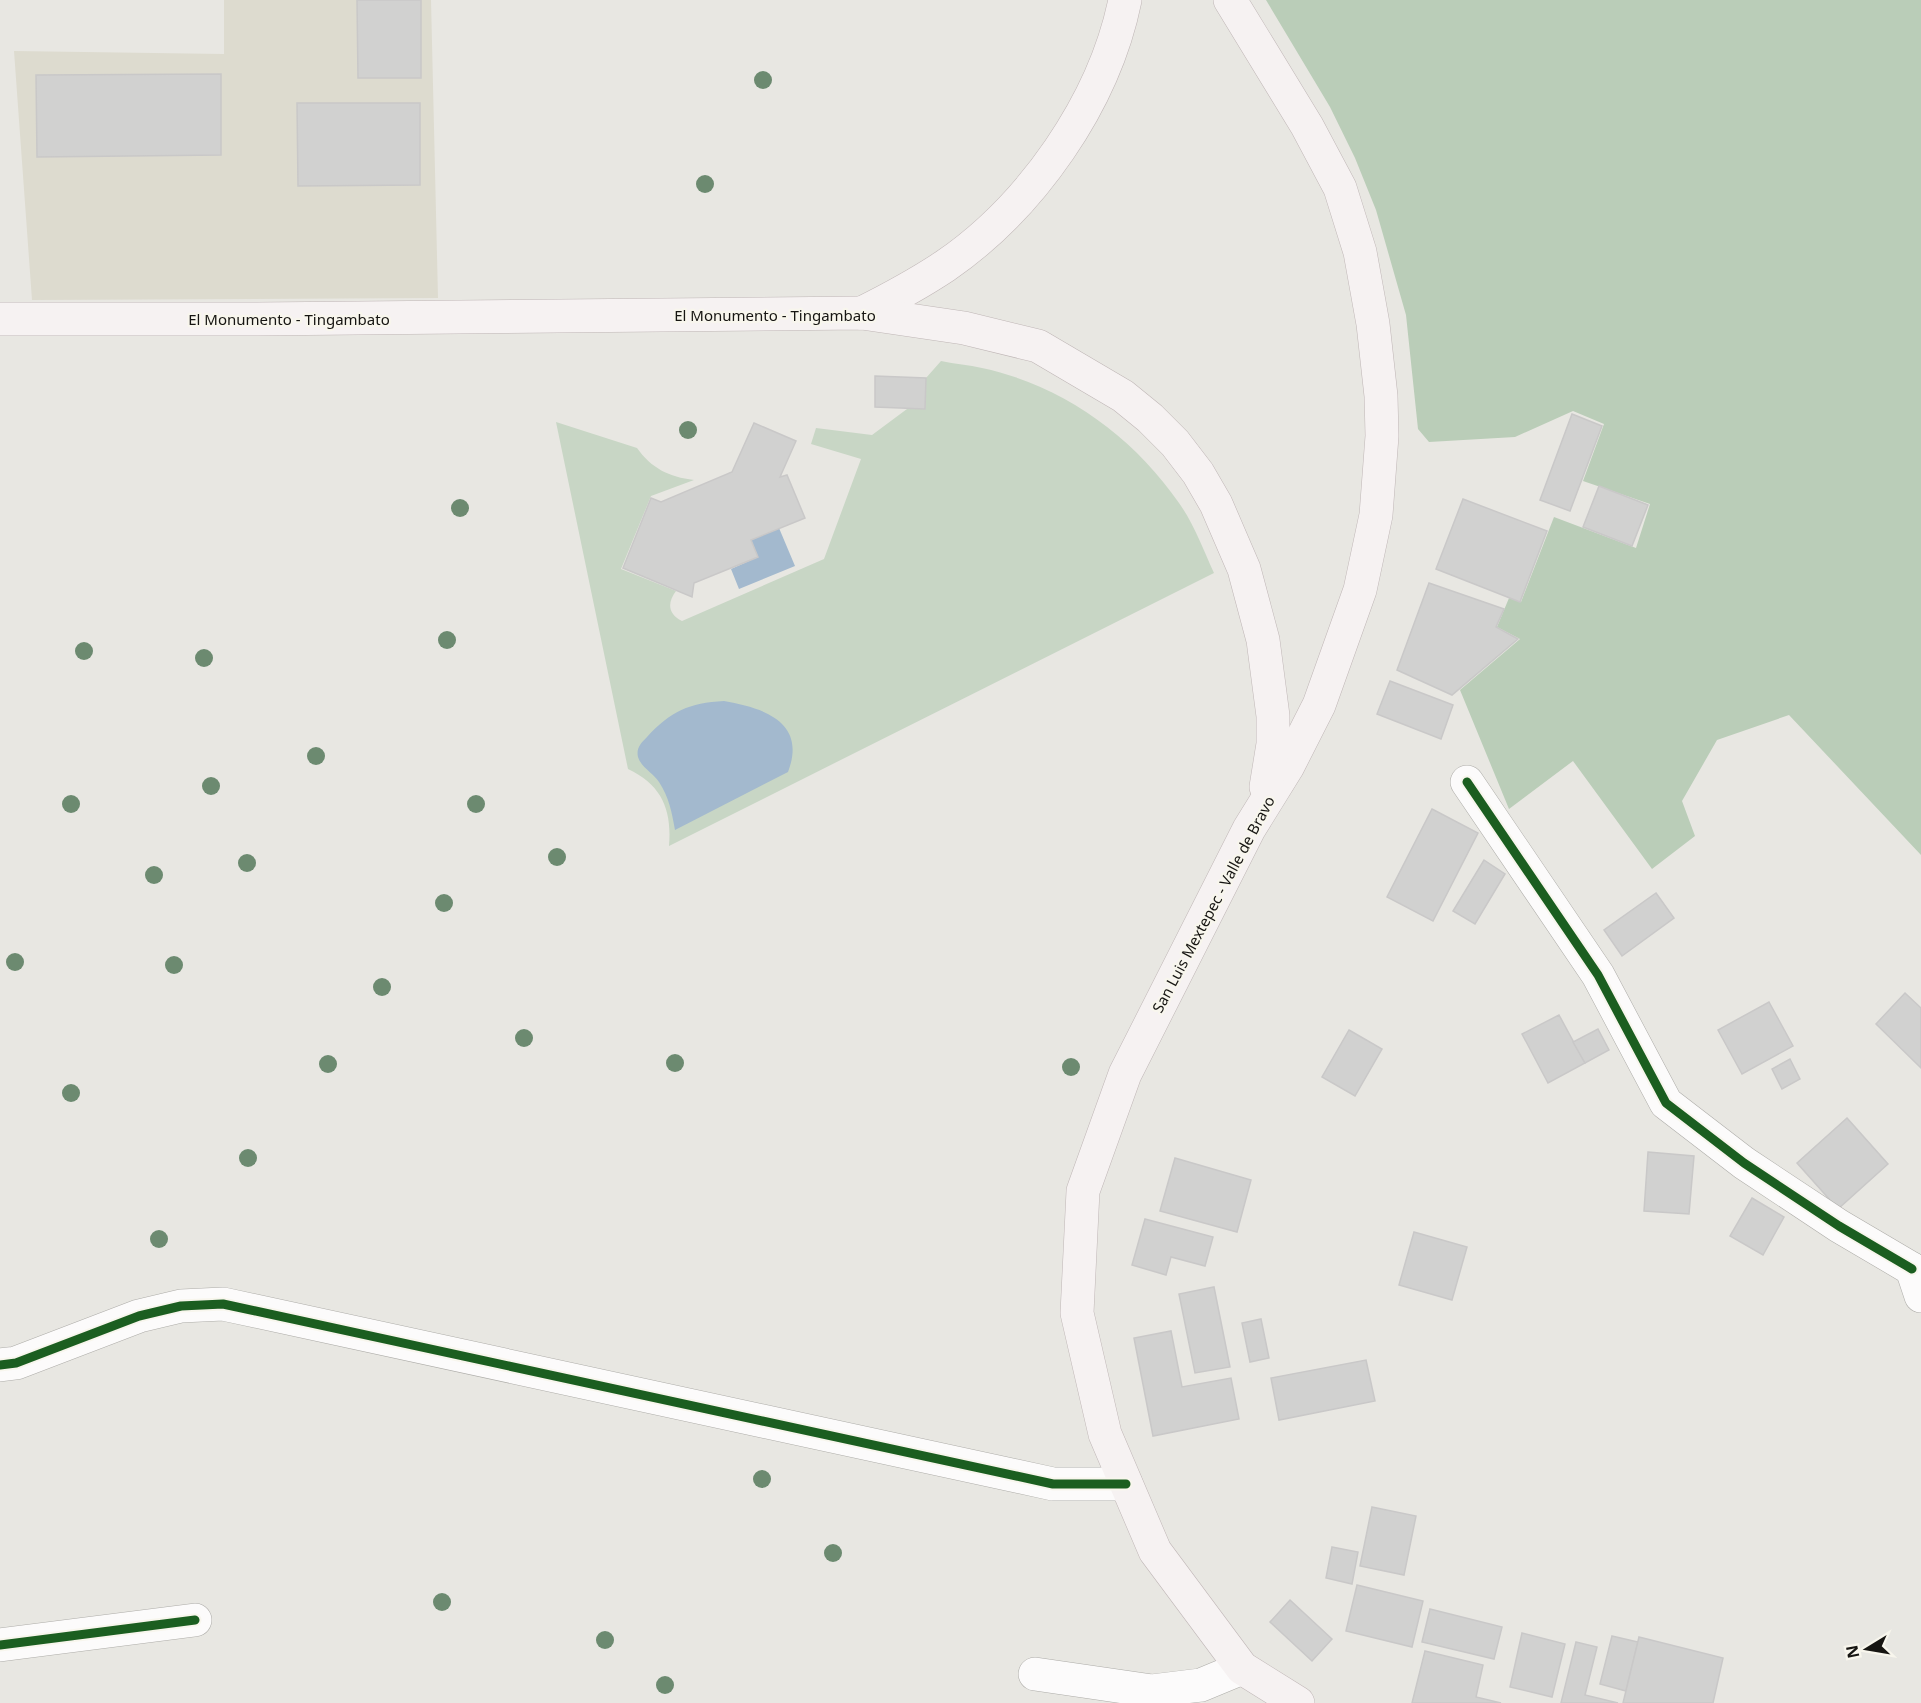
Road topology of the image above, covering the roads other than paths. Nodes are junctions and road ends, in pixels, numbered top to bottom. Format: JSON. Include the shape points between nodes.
{"nodes":[{"id":1,"x":1125,"y":0,"type":"edge"},
{"id":2,"x":1230,"y":0,"type":"edge"},
{"id":3,"x":862,"y":313,"type":"junction"},
{"id":4,"x":0,"y":319,"type":"edge"},
{"id":5,"x":1467,"y":782,"type":"dead end"},
{"id":6,"x":1249,"y":829,"type":"junction"},
{"id":7,"x":1918,"y":1277,"type":"edge"},
{"id":8,"x":0,"y":1365,"type":"edge"},
{"id":9,"x":1126,"y":1484,"type":"junction"},
{"id":10,"x":195,"y":1620,"type":"dead end"},
{"id":11,"x":0,"y":1645,"type":"edge"},
{"id":12,"x":1242,"y":1668,"type":"junction"},
{"id":13,"x":1035,"y":1674,"type":"dead end"},
{"id":14,"x":1298,"y":1703,"type":"edge"}],
"edges":[{"from":1,"to":3,"type":"main road","via":[[1094,88],[1074,126],[1019,200],[946,265],[905,292]]},
{"from":2,"to":6,"type":"main road","name":"San Luis Mextepec - Valle de Bravo","via":[[1340,188],[1360,252],[1373,324],[1382,436],[1374,524],[1348,626],[1319,705]]},
{"from":3,"to":4,"type":"main road","name":"El Monumento - Tingambato"},
{"from":3,"to":6,"type":"main road","name":"El Monumento - Tingambato","via":[[964,328],[1038,346],[1123,396],[1175,443],[1198,473],[1244,569],[1263,640],[1273,744],[1262,801]]},
{"from":5,"to":7,"type":"street","via":[[1598,975],[1666,1103],[1744,1163]]},
{"from":6,"to":9,"type":"main road","name":"San Luis Mextepec - Valle de Bravo","via":[[1125,1074],[1083,1191],[1077,1313],[1105,1434]]},
{"from":8,"to":9,"type":"street","via":[[16,1363],[139,1316],[181,1306],[222,1304],[1053,1485]]},
{"from":9,"to":12,"type":"main road","name":"San Luis Mextepec - Valle de Bravo","via":[[1155,1551]]},
{"from":10,"to":11,"type":"street"},
{"from":12,"to":13,"type":"street","via":[[1201,1685],[1152,1691]]},
{"from":12,"to":14,"type":"main road","name":"San Luis Mextepec - Valle de Bravo"}]}
